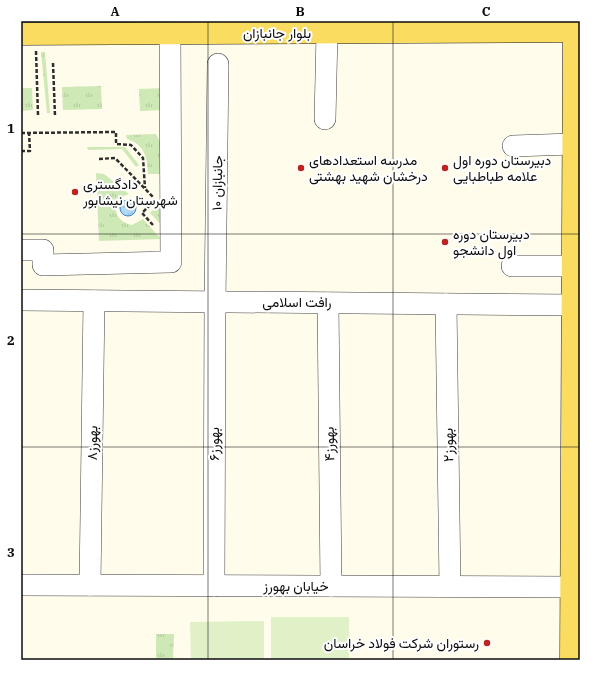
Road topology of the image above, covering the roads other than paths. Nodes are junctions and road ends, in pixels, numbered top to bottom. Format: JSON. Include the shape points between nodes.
{"nodes":[{"id":1,"x":576,"y":28,"type":"edge"},
{"id":2,"x":327,"y":33,"type":"junction"},
{"id":3,"x":28,"y":34,"type":"edge"},
{"id":4,"x":170,"y":34,"type":"junction"},
{"id":5,"x":218,"y":64,"type":"dead end"},
{"id":6,"x":325,"y":119,"type":"dead end"},
{"id":7,"x":575,"y":140,"type":"edge"},
{"id":8,"x":513,"y":146,"type":"dead end"},
{"id":9,"x":21,"y":250,"type":"edge"},
{"id":10,"x":512,"y":266,"type":"dead end"},
{"id":11,"x":572,"y":266,"type":"junction"},
{"id":12,"x":21,"y":300,"type":"edge"},
{"id":13,"x":94,"y":301,"type":"junction"},
{"id":14,"x":215,"y":302,"type":"junction"},
{"id":15,"x":328,"y":303,"type":"junction"},
{"id":16,"x":446,"y":304,"type":"junction"},
{"id":17,"x":572,"y":305,"type":"junction"},
{"id":18,"x":21,"y":585,"type":"edge"},
{"id":19,"x":90,"y":585,"type":"junction"},
{"id":20,"x":214,"y":586,"type":"junction"},
{"id":21,"x":331,"y":586,"type":"junction"},
{"id":22,"x":450,"y":586,"type":"junction"},
{"id":23,"x":571,"y":587,"type":"junction"},
{"id":24,"x":570,"y":660,"type":"edge"}],
"edges":[{"from":1,"to":2,"type":"main road","name":"بلوار جانبازان"},
{"from":1,"to":7,"type":"main road"},
{"from":2,"to":4,"type":"main road","name":"بلوار جانبازان"},
{"from":2,"to":6,"type":"street"},
{"from":3,"to":4,"type":"main road","name":"بلوار جانبازان"},
{"from":4,"to":9,"type":"street","via":[[171,262],[43,265],[43,250]]},
{"from":5,"to":14,"type":"street","name":"جانبازان ۱۰"},
{"from":7,"to":8,"type":"street"},
{"from":7,"to":11,"type":"main road"},
{"from":10,"to":11,"type":"street"},
{"from":11,"to":17,"type":"main road"},
{"from":12,"to":13,"type":"street","name":"رافت اسلامی"},
{"from":13,"to":14,"type":"street","name":"رافت اسلامی"},
{"from":13,"to":19,"type":"street","name":"بهورز۸"},
{"from":14,"to":15,"type":"street","name":"رافت اسلامی"},
{"from":14,"to":20,"type":"street","name":"بهورز۶"},
{"from":15,"to":16,"type":"street","name":"رافت اسلامی"},
{"from":15,"to":21,"type":"street","name":"بهورز۴"},
{"from":16,"to":17,"type":"street","name":"رافت اسلامی"},
{"from":16,"to":22,"type":"street","name":"بهورز۲"},
{"from":17,"to":23,"type":"main road"},
{"from":18,"to":19,"type":"street","name":"خیابان بهورز"},
{"from":19,"to":20,"type":"street","name":"خیابان بهورز"},
{"from":20,"to":21,"type":"street","name":"خیابان بهورز"},
{"from":21,"to":22,"type":"street","name":"خیابان بهورز"},
{"from":22,"to":23,"type":"street","name":"خیابان بهورز"},
{"from":23,"to":24,"type":"main road"}]}
